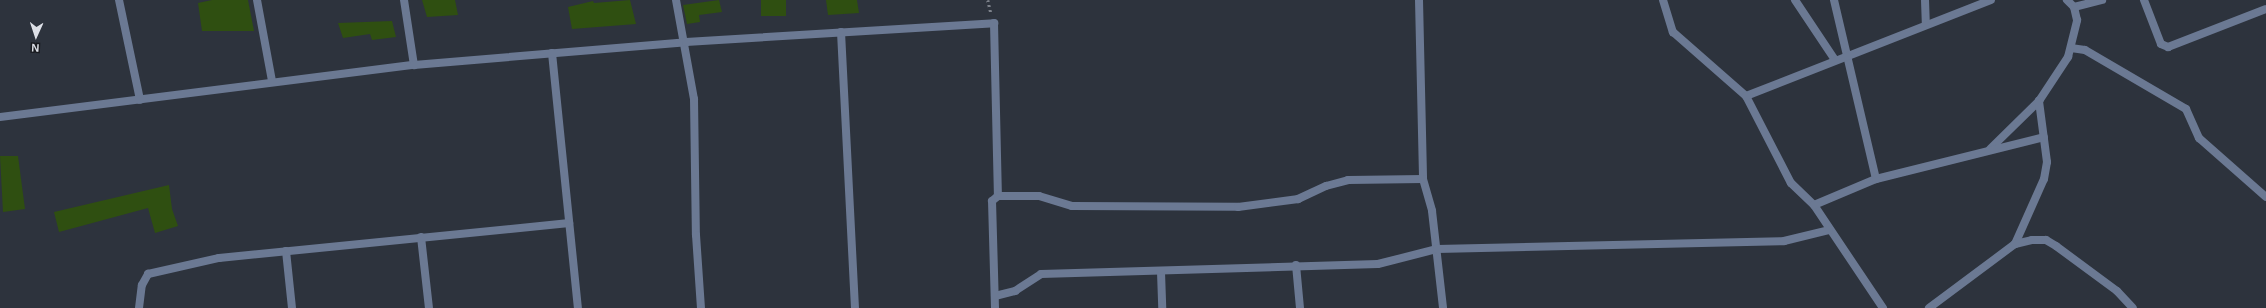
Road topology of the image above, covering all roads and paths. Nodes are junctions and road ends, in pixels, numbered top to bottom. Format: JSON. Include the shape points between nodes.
{"nodes":[{"id":1,"x":119,"y":0,"type":"edge"},
{"id":2,"x":257,"y":0,"type":"edge"},
{"id":3,"x":404,"y":0,"type":"edge"},
{"id":4,"x":676,"y":0,"type":"edge"},
{"id":5,"x":1419,"y":0,"type":"edge"},
{"id":6,"x":1662,"y":0,"type":"edge"},
{"id":7,"x":1795,"y":0,"type":"edge"},
{"id":8,"x":1834,"y":0,"type":"edge"},
{"id":9,"x":1926,"y":0,"type":"edge"},
{"id":10,"x":1991,"y":0,"type":"edge"},
{"id":11,"x":2067,"y":0,"type":"edge"},
{"id":12,"x":2102,"y":0,"type":"edge"},
{"id":13,"x":2144,"y":0,"type":"edge"},
{"id":14,"x":2074,"y":7,"type":"junction"},
{"id":15,"x":2266,"y":9,"type":"edge"},
{"id":16,"x":1926,"y":24,"type":"junction"},
{"id":17,"x":841,"y":32,"type":"junction"},
{"id":18,"x":686,"y":42,"type":"junction"},
{"id":19,"x":2071,"y":48,"type":"junction"},
{"id":20,"x":552,"y":53,"type":"junction"},
{"id":21,"x":1847,"y":56,"type":"junction"},
{"id":22,"x":1835,"y":60,"type":"junction"},
{"id":23,"x":414,"y":65,"type":"junction"},
{"id":24,"x":272,"y":81,"type":"junction"},
{"id":25,"x":1746,"y":96,"type":"junction"},
{"id":26,"x":140,"y":100,"type":"junction"},
{"id":27,"x":2039,"y":101,"type":"junction"},
{"id":28,"x":0,"y":117,"type":"edge"},
{"id":29,"x":2044,"y":137,"type":"junction"},
{"id":30,"x":1989,"y":149,"type":"junction"},
{"id":31,"x":1423,"y":178,"type":"junction"},
{"id":32,"x":1876,"y":179,"type":"junction"},
{"id":33,"x":998,"y":196,"type":"junction"},
{"id":34,"x":2266,"y":197,"type":"edge"},
{"id":35,"x":1814,"y":205,"type":"junction"},
{"id":36,"x":569,"y":223,"type":"junction"},
{"id":37,"x":1829,"y":230,"type":"junction"},
{"id":38,"x":421,"y":237,"type":"junction"},
{"id":39,"x":2015,"y":244,"type":"junction"},
{"id":40,"x":1437,"y":249,"type":"junction"},
{"id":41,"x":286,"y":251,"type":"junction"},
{"id":42,"x":1296,"y":266,"type":"junction"},
{"id":43,"x":1161,"y":272,"type":"junction"},
{"id":44,"x":995,"y":296,"type":"junction"},
{"id":45,"x":139,"y":308,"type":"edge"},
{"id":46,"x":292,"y":308,"type":"edge"},
{"id":47,"x":429,"y":308,"type":"edge"},
{"id":48,"x":578,"y":308,"type":"edge"},
{"id":49,"x":701,"y":308,"type":"edge"},
{"id":50,"x":856,"y":308,"type":"edge"},
{"id":51,"x":995,"y":308,"type":"edge"},
{"id":52,"x":1162,"y":308,"type":"edge"},
{"id":53,"x":1300,"y":308,"type":"edge"},
{"id":54,"x":1443,"y":308,"type":"edge"},
{"id":55,"x":1883,"y":308,"type":"edge"},
{"id":56,"x":1929,"y":308,"type":"edge"},
{"id":57,"x":2133,"y":308,"type":"edge"}],
"edges":[{"from":1,"to":26,"type":"street"},
{"from":2,"to":24,"type":"street"},
{"from":3,"to":23,"type":"street"},
{"from":4,"to":18,"type":"street"},
{"from":5,"to":31,"type":"street"},
{"from":6,"to":25,"type":"street","via":[[1673,32]]},
{"from":7,"to":22,"type":"street"},
{"from":8,"to":21,"type":"street"},
{"from":9,"to":16,"type":"street"},
{"from":10,"to":16,"type":"street"},
{"from":11,"to":14,"type":"street"},
{"from":12,"to":14,"type":"street"},
{"from":13,"to":15,"type":"street","via":[[2161,44],[2168,47]]},
{"from":14,"to":19,"type":"street","via":[[2077,20]]},
{"from":16,"to":21,"type":"street"},
{"from":17,"to":18,"type":"street"},
{"from":17,"to":33,"type":"street","via":[[994,23]]},
{"from":17,"to":50,"type":"street"},
{"from":18,"to":20,"type":"street"},
{"from":18,"to":49,"type":"street","via":[[694,99],[696,235]]},
{"from":19,"to":27,"type":"street","via":[[2057,77]]},
{"from":19,"to":34,"type":"street","via":[[2085,50],[2186,109],[2199,138]]},
{"from":20,"to":23,"type":"street"},
{"from":20,"to":36,"type":"street"},
{"from":21,"to":22,"type":"street"},
{"from":21,"to":32,"type":"street"},
{"from":22,"to":25,"type":"street"},
{"from":23,"to":24,"type":"street"},
{"from":24,"to":26,"type":"street"},
{"from":25,"to":35,"type":"street","via":[[1791,183]]},
{"from":26,"to":28,"type":"street"},
{"from":27,"to":29,"type":"street"},
{"from":27,"to":30,"type":"street"},
{"from":29,"to":30,"type":"street"},
{"from":29,"to":39,"type":"street","via":[[2047,162],[2044,179]]},
{"from":30,"to":32,"type":"street"},
{"from":31,"to":33,"type":"street","via":[[1348,180],[1326,186],[1298,199],[1238,207],[1072,206],[1039,196]]},
{"from":31,"to":40,"type":"street","via":[[1432,210]]},
{"from":32,"to":35,"type":"street"},
{"from":33,"to":44,"type":"street","via":[[992,201]]},
{"from":35,"to":37,"type":"street"},
{"from":36,"to":38,"type":"street"},
{"from":36,"to":48,"type":"street"},
{"from":37,"to":40,"type":"street","via":[[1784,241]]},
{"from":37,"to":55,"type":"street"},
{"from":38,"to":41,"type":"street"},
{"from":38,"to":47,"type":"street"},
{"from":39,"to":56,"type":"street"},
{"from":39,"to":57,"type":"street","via":[[2046,240],[2117,291]]},
{"from":40,"to":42,"type":"street","via":[[1378,264]]},
{"from":40,"to":54,"type":"street"},
{"from":41,"to":45,"type":"street","via":[[219,258],[153,272],[145,278],[142,285]]},
{"from":41,"to":46,"type":"street"},
{"from":42,"to":43,"type":"street"},
{"from":42,"to":53,"type":"street"},
{"from":43,"to":44,"type":"street","via":[[1041,274],[1015,290]]},
{"from":43,"to":52,"type":"street"},
{"from":44,"to":51,"type":"street"}]}
